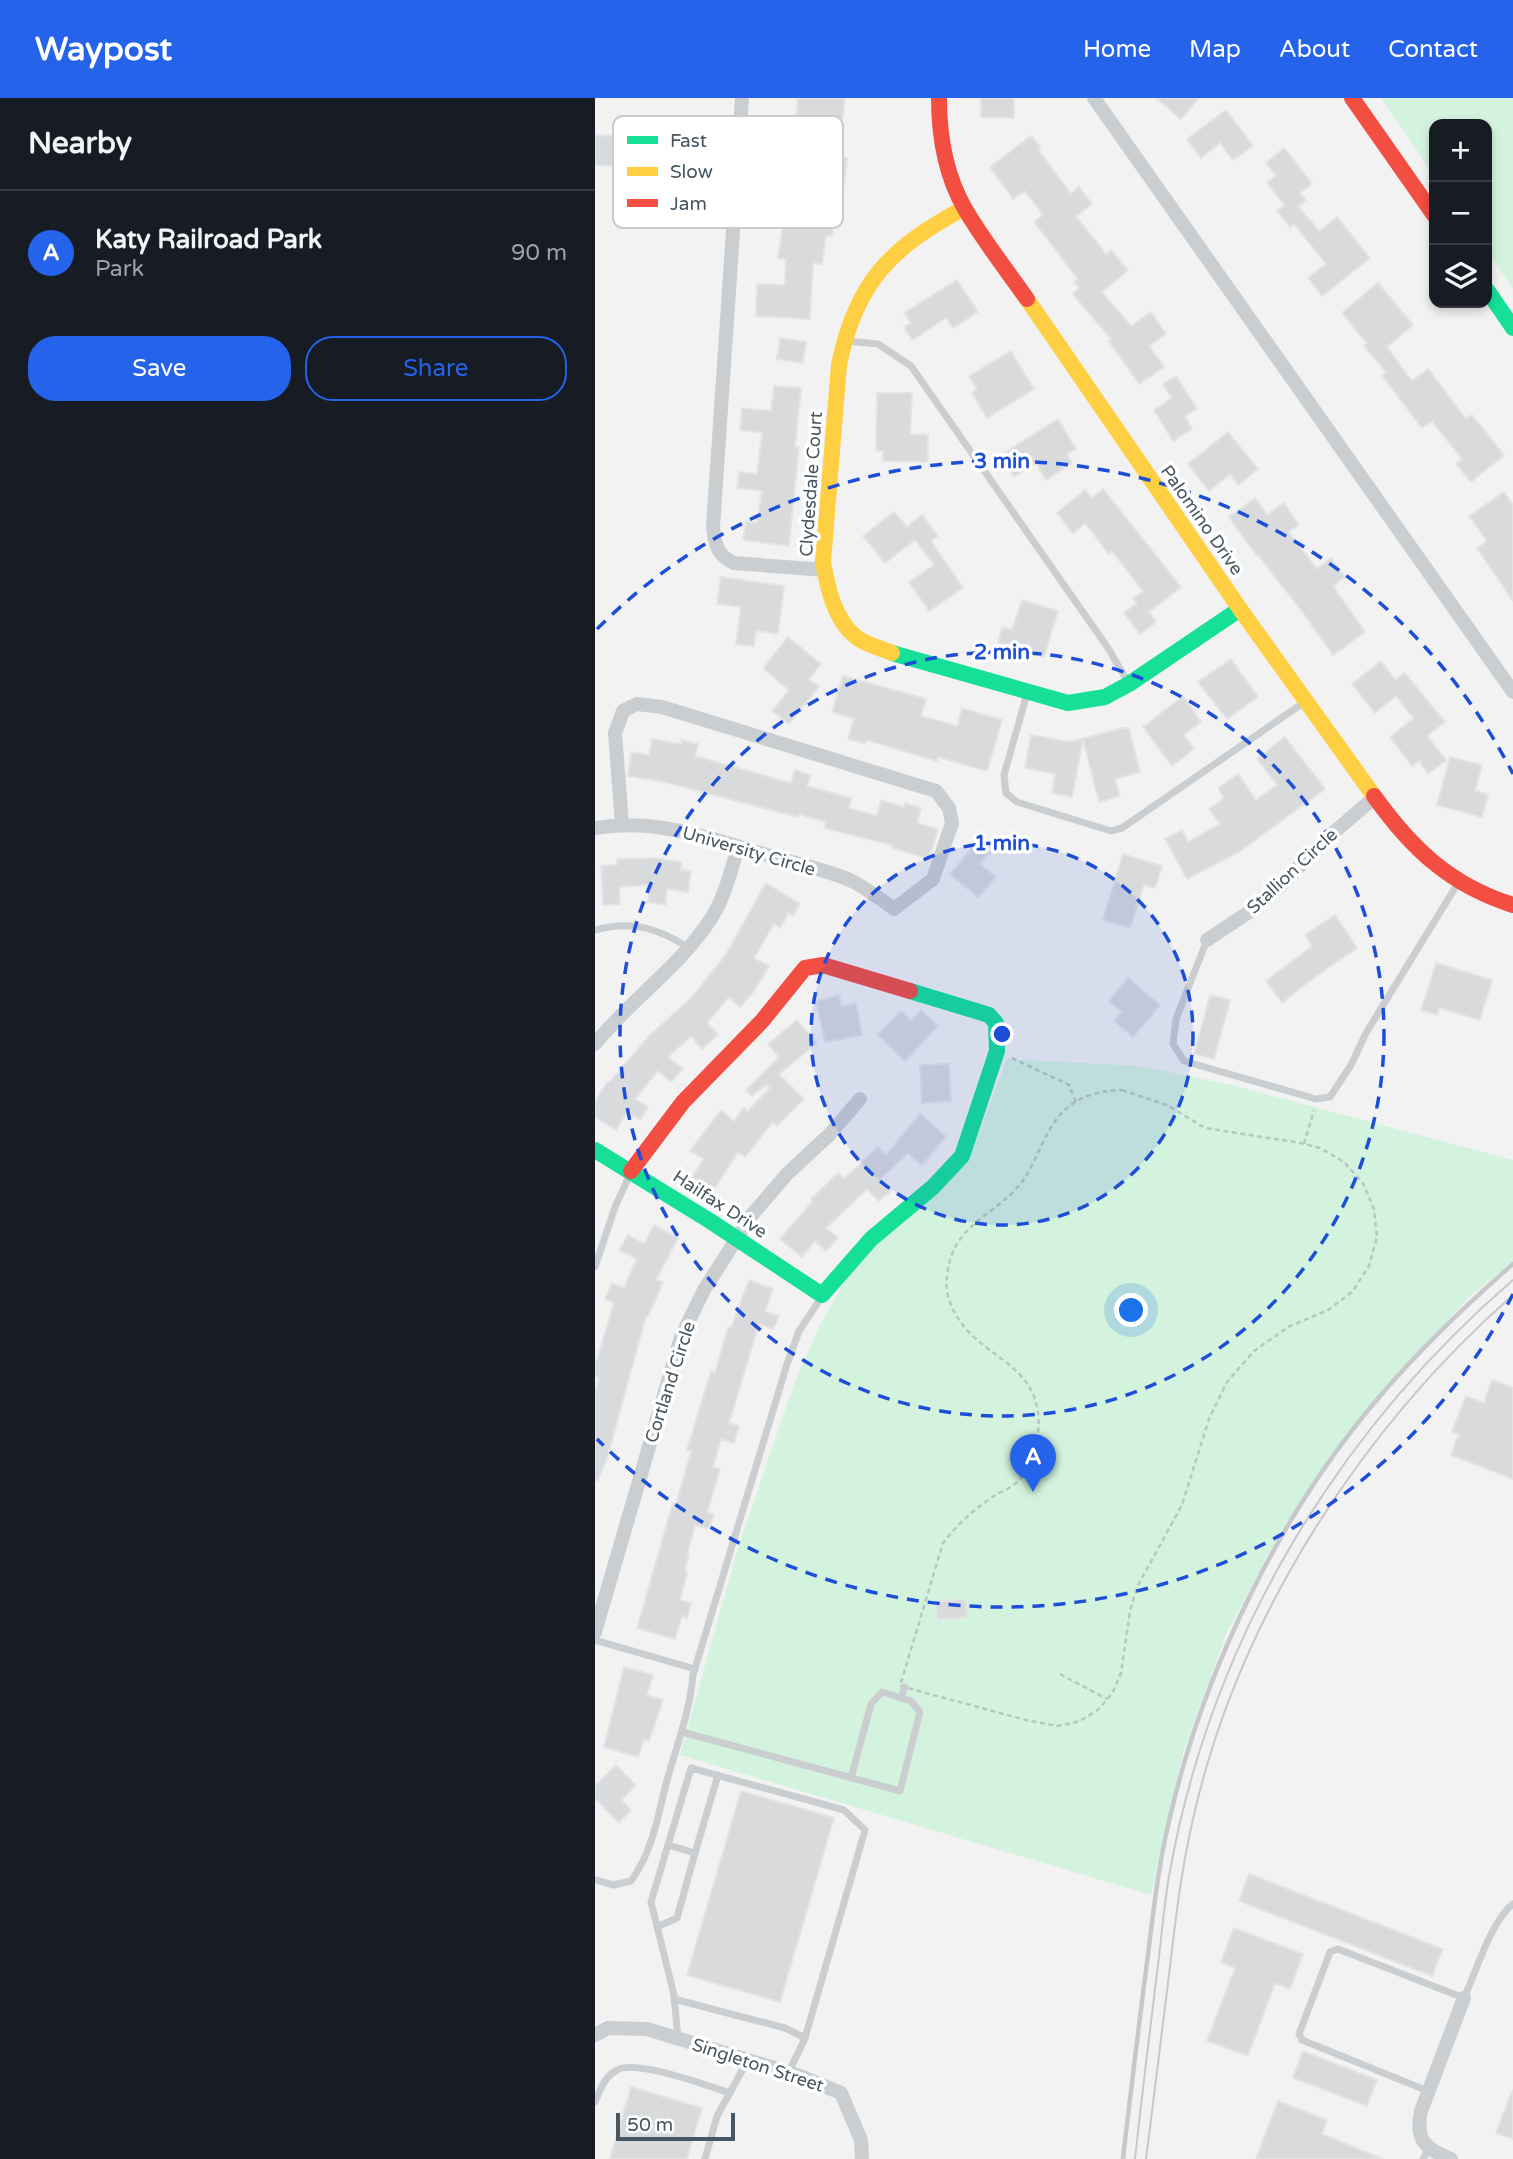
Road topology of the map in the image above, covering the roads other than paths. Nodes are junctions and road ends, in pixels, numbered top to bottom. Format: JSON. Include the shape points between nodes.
{"nodes":[{"id":1,"x":741,"y":98,"type":"edge"},
{"id":2,"x":939,"y":98,"type":"edge"},
{"id":3,"x":1094,"y":98,"type":"edge"},
{"id":4,"x":1352,"y":98,"type":"edge"},
{"id":5,"x":740,"y":116,"type":"edge"},
{"id":6,"x":964,"y":208,"type":"junction"},
{"id":7,"x":1429,"y":208,"type":"edge"},
{"id":8,"x":733,"y":228,"type":"edge"},
{"id":9,"x":1492,"y":297,"type":"edge"},
{"id":10,"x":1513,"y":328,"type":"edge"},
{"id":11,"x":842,"y":341,"type":"junction"},
{"id":12,"x":825,"y":570,"type":"junction"},
{"id":13,"x":1240,"y":608,"type":"junction"},
{"id":14,"x":1129,"y":684,"type":"junction"},
{"id":15,"x":1513,"y":692,"type":"edge"},
{"id":16,"x":1028,"y":693,"type":"junction"},
{"id":17,"x":1307,"y":701,"type":"junction"},
{"id":18,"x":1375,"y":797,"type":"junction"},
{"id":19,"x":622,"y":824,"type":"junction"},
{"id":20,"x":595,"y":828,"type":"edge"},
{"id":21,"x":738,"y":847,"type":"junction"},
{"id":22,"x":1458,"y":883,"type":"junction"},
{"id":23,"x":1513,"y":905,"type":"edge"},
{"id":24,"x":595,"y":930,"type":"edge"},
{"id":25,"x":1207,"y":940,"type":"joint"},
{"id":26,"x":689,"y":947,"type":"junction"},
{"id":27,"x":595,"y":1044,"type":"edge"},
{"id":28,"x":860,"y":1099,"type":"dead end"},
{"id":29,"x":595,"y":1150,"type":"edge"},
{"id":30,"x":631,"y":1171,"type":"junction"},
{"id":31,"x":737,"y":1237,"type":"junction"},
{"id":32,"x":595,"y":1267,"type":"edge"},
{"id":33,"x":822,"y":1295,"type":"junction"},
{"id":34,"x":595,"y":1632,"type":"edge"},
{"id":35,"x":595,"y":1640,"type":"edge"},
{"id":36,"x":695,"y":1669,"type":"junction"},
{"id":37,"x":905,"y":1687,"type":"road end"},
{"id":38,"x":901,"y":1698,"type":"junction"},
{"id":39,"x":682,"y":1732,"type":"junction"},
{"id":40,"x":718,"y":1775,"type":"junction"},
{"id":41,"x":851,"y":1778,"type":"junction"},
{"id":42,"x":668,"y":1845,"type":"junction"},
{"id":43,"x":695,"y":1853,"type":"junction"},
{"id":44,"x":595,"y":1880,"type":"edge"},
{"id":45,"x":1513,"y":1904,"type":"edge"},
{"id":46,"x":657,"y":1927,"type":"junction"},
{"id":47,"x":1464,"y":1998,"type":"junction"},
{"id":48,"x":674,"y":1999,"type":"junction"},
{"id":49,"x":595,"y":2035,"type":"edge"},
{"id":50,"x":805,"y":2038,"type":"junction"},
{"id":51,"x":678,"y":2039,"type":"junction"},
{"id":52,"x":748,"y":2060,"type":"junction"},
{"id":53,"x":788,"y":2073,"type":"junction"},
{"id":54,"x":1429,"y":2091,"type":"junction"},
{"id":55,"x":730,"y":2093,"type":"junction"},
{"id":56,"x":595,"y":2102,"type":"edge"},
{"id":57,"x":1426,"y":2153,"type":"edge"},
{"id":58,"x":705,"y":2159,"type":"edge"},
{"id":59,"x":862,"y":2159,"type":"edge"},
{"id":60,"x":1451,"y":2159,"type":"edge"}],
"edges":[{"from":1,"to":5,"type":"street"},
{"from":2,"to":6,"type":"street","name":"Palomino Drive","via":[[942,148]]},
{"from":3,"to":15,"type":"street"},
{"from":4,"to":7,"type":"street"},
{"from":6,"to":11,"type":"street","name":"Clydesdale Court","via":[[934,223],[878,271],[858,299]]},
{"from":6,"to":13,"type":"street","name":"Palomino Drive"},
{"from":8,"to":12,"type":"street","via":[[715,544],[734,563]]},
{"from":9,"to":10,"type":"street"},
{"from":11,"to":12,"type":"street","name":"Clydesdale Court"},
{"from":11,"to":14,"type":"lane","via":[[879,344],[911,366]]},
{"from":12,"to":16,"type":"street","name":"Clydesdale Court","via":[[837,612],[858,639],[901,657]]},
{"from":13,"to":14,"type":"street","name":"Clydesdale Court"},
{"from":13,"to":17,"type":"street","name":"Palomino Drive"},
{"from":14,"to":16,"type":"street","name":"Clydesdale Court","via":[[1105,697],[1068,703]]},
{"from":16,"to":17,"type":"lane","via":[[1005,775],[1006,793],[1017,802],[1111,831],[1122,828]]},
{"from":17,"to":18,"type":"street","name":"Palomino Drive"},
{"from":18,"to":22,"type":"street","name":"Palomino Drive","via":[[1425,858]]},
{"from":18,"to":25,"type":"street","name":"Stallion Circle","via":[[1252,910]]},
{"from":19,"to":20,"type":"street","name":"University Circle"},
{"from":19,"to":21,"type":"street","name":"University Circle","via":[[669,828]]},
{"from":19,"to":21,"type":"street","name":"University Circle","via":[[615,733],[623,711],[637,704],[662,707],[936,791],[949,807],[952,822],[933,879],[894,909],[851,881]]},
{"from":21,"to":26,"type":"street","via":[[726,889]]},
{"from":22,"to":23,"type":"street","name":"Palomino Drive"},
{"from":22,"to":25,"type":"lane","via":[[1330,1097],[1317,1099],[1184,1061],[1173,1044],[1176,1019]]},
{"from":24,"to":26,"type":"lane","via":[[632,925]]},
{"from":26,"to":27,"type":"street"},
{"from":28,"to":31,"type":"street","name":"Cortland Circle","via":[[787,1174]]},
{"from":29,"to":30,"type":"street","name":"Hailfax Drive"},
{"from":30,"to":31,"type":"street","name":"Hailfax Drive"},
{"from":30,"to":32,"type":"lane"},
{"from":30,"to":33,"type":"street","via":[[683,1102],[762,1021],[805,968],[823,965],[989,1015],[996,1023],[997,1051],[962,1156],[933,1187],[870,1239]]},
{"from":31,"to":33,"type":"street","name":"Hailfax Drive"},
{"from":31,"to":34,"type":"street","name":"Cortland Circle","via":[[681,1337]]},
{"from":33,"to":36,"type":"lane","via":[[799,1331],[787,1364]]},
{"from":35,"to":36,"type":"lane"},
{"from":36,"to":39,"type":"lane"},
{"from":37,"to":38,"type":"lane"},
{"from":38,"to":41,"type":"lane","via":[[882,1692],[871,1704]]},
{"from":38,"to":41,"type":"lane","via":[[911,1701],[920,1712],[900,1791]]},
{"from":39,"to":41,"type":"lane"},
{"from":39,"to":44,"type":"lane","via":[[641,1868],[631,1881],[614,1885]]},
{"from":40,"to":42,"type":"lane","via":[[691,1768]]},
{"from":40,"to":43,"type":"lane"},
{"from":40,"to":50,"type":"lane","via":[[844,1810],[865,1830]]},
{"from":42,"to":43,"type":"lane"},
{"from":42,"to":46,"type":"lane","via":[[651,1902]]},
{"from":43,"to":46,"type":"lane","via":[[677,1918]]},
{"from":45,"to":47,"type":"lane","via":[[1491,1937]]},
{"from":46,"to":48,"type":"lane"},
{"from":47,"to":54,"type":"street"},
{"from":47,"to":54,"type":"lane","via":[[1338,1949],[1330,1952],[1299,2034],[1302,2040]]},
{"from":48,"to":50,"type":"lane","via":[[785,2028]]},
{"from":48,"to":51,"type":"lane"},
{"from":49,"to":51,"type":"street","name":"Singleton Street","via":[[608,2028],[647,2029]]},
{"from":50,"to":53,"type":"lane"},
{"from":51,"to":52,"type":"street","name":"Singleton Street"},
{"from":52,"to":53,"type":"street","name":"Singleton Street"},
{"from":52,"to":55,"type":"lane"},
{"from":53,"to":59,"type":"street","name":"Singleton Street","via":[[841,2093],[861,2140]]},
{"from":54,"to":57,"type":"street","via":[[1418,2124]]},
{"from":55,"to":56,"type":"lane","via":[[631,2066],[611,2074]]},
{"from":55,"to":58,"type":"lane","via":[[717,2116]]},
{"from":57,"to":60,"type":"street"}]}
